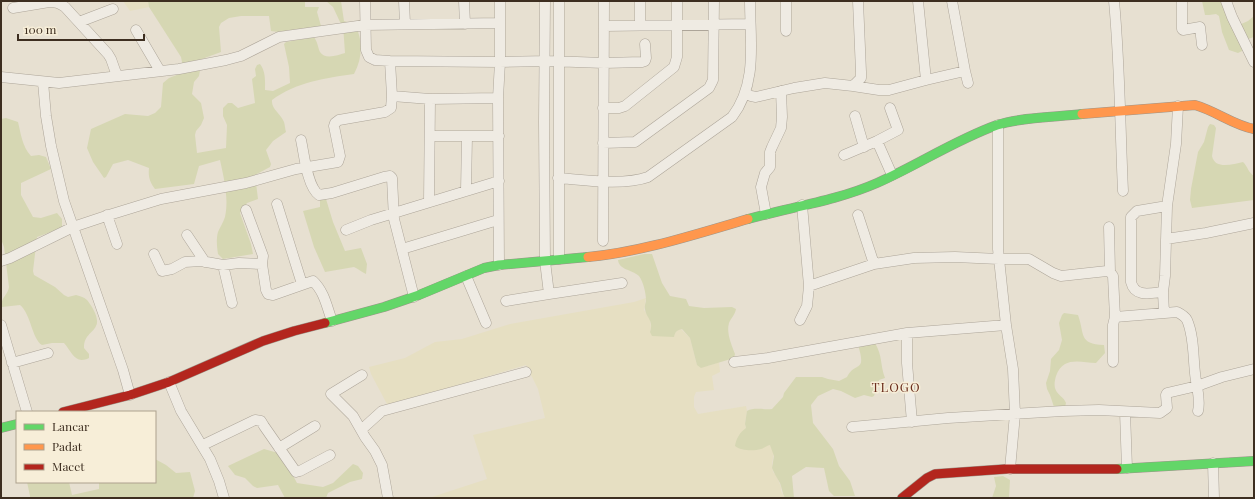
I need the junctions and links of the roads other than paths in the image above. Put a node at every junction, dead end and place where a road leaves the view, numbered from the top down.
1 (365, 1) edge
2 (404, 1) edge
3 (464, 1) edge
4 (500, 1) edge
5 (545, 1) edge
6 (559, 1) edge
7 (604, 1) edge
8 (640, 1) edge
9 (677, 1) edge
10 (714, 1) edge
11 (750, 1) edge
12 (786, 1) edge
13 (858, 1) edge
14 (918, 1) edge
15 (952, 1) edge
16 (1114, 1) edge
17 (1182, 1) edge
18 (1226, 1) edge
19 (59, 2) edge
20 (13, 8) dead end
21 (113, 9) dead end
22 (79, 22) junction
23 (500, 23) junction
24 (405, 24) junction
25 (465, 24) junction
26 (640, 24) junction
27 (750, 24) junction
28 (365, 25) junction
29 (677, 25) junction
30 (714, 25) junction
31 (604, 26) junction
32 (136, 30) dead end
33 (786, 31) dead end
34 (645, 44) dead end
35 (1202, 45) dead end
36 (390, 61) junction
37 (544, 61) junction
38 (558, 61) junction
39 (500, 62) junction
40 (1254, 62) edge
41 (604, 63) junction
42 (965, 71) junction
43 (160, 72) junction
44 (117, 76) junction
45 (1, 78) edge
46 (926, 80) junction
47 (43, 82) junction
48 (968, 83) dead end
49 (853, 86) junction
50 (781, 91) junction
51 (745, 93) junction
52 (392, 96) junction
53 (498, 98) junction
54 (430, 99) junction
55 (1178, 106) junction
56 (603, 108) junction
57 (890, 108) dead end
58 (1119, 110) junction
59 (854, 116) dead end
60 (998, 125) junction
61 (1254, 129) edge
62 (430, 136) junction
63 (467, 136) junction
64 (498, 136) junction
65 (301, 140) dead end
66 (877, 141) junction
67 (603, 143) junction
68 (864, 147) junction
69 (844, 155) dead end
70 (306, 168) junction
71 (892, 175) junction
72 (558, 178) junction
73 (499, 181) junction
74 (602, 181) junction
75 (466, 191) junction
76 (1123, 191) dead end
77 (429, 202) junction
78 (277, 204) dead end
79 (802, 205) junction
80 (1167, 206) junction
81 (246, 210) dead end
82 (394, 213) junction
83 (766, 214) junction
84 (858, 214) dead end
85 (107, 215) junction
86 (498, 220) junction
87 (1254, 223) edge
88 (72, 227) junction
89 (1109, 227) dead end
90 (346, 230) dead end
91 (187, 235) dead end
92 (1166, 239) junction
93 (602, 241) dead end
94 (117, 244) dead end
95 (402, 249) junction
96 (154, 254) dead end
97 (558, 259) junction
98 (999, 259) junction
99 (545, 261) junction
100 (1, 262) edge
101 (205, 262) junction
102 (262, 264) junction
103 (874, 264) junction
104 (222, 265) junction
105 (499, 265) junction
106 (1110, 272) junction
107 (466, 276) junction
108 (622, 283) dead end
109 (302, 284) junction
110 (809, 286) junction
111 (1163, 292) junction
112 (549, 294) junction
113 (414, 297) junction
114 (506, 301) dead end
115 (232, 303) dead end
116 (1164, 313) junction
117 (1115, 317) junction
118 (800, 320) dead end
119 (332, 321) junction
120 (486, 323) dead end
121 (1, 324) edge
122 (1006, 325) junction
123 (907, 333) junction
124 (48, 353) dead end
125 (734, 362) dead end
126 (1113, 362) dead end
127 (12, 363) junction
128 (1254, 370) edge
129 (526, 372) dead end
130 (362, 375) dead end
131 (169, 382) junction
132 (1197, 386) junction
133 (130, 395) junction
134 (27, 411) edge
135 (67, 411) edge
136 (1198, 411) dead end
137 (1125, 412) junction
138 (1015, 414) junction
139 (912, 422) junction
140 (16, 424) edge
141 (315, 426) dead end
142 (852, 427) dead end
143 (1, 428) edge
144 (361, 430) junction
145 (203, 445) junction
146 (279, 448) junction
147 (330, 455) dead end
148 (1254, 461) edge
149 (1213, 463) junction
150 (1127, 468) junction
151 (1010, 469) junction
152 (224, 498) edge
153 (388, 498) edge
154 (902, 498) edge
155 (1214, 498) edge

1 - 28 street
2 - 24 street
3 - 25 street
4 - 23 street
5 - 37 street
6 - 38 street
7 - 31 street
8 - 26 street
9 - 29 street
10 - 30 street
11 - 27 street
12 - 33 street
13 - 49 street
14 - 46 street
15 - 42 street
16 - 58 street
17 - 35 street
18 - 40 street
19 - 20 street
19 - 22 street
21 - 22 street
22 - 44 street
23 - 25 street
23 - 39 street
24 - 25 street
24 - 28 street
26 - 29 street
26 - 31 street
27 - 30 street
27 - 51 street
28 - 36 street
28 - 43 street
29 - 30 street
29 - 56 street
30 - 67 street
31 - 41 street
32 - 43 street
34 - 41 street
36 - 39 street
36 - 52 street
37 - 38 street
37 - 39 street
37 - 99 street
38 - 41 street
38 - 72 street
39 - 53 street
41 - 56 street
42 - 46 street
42 - 48 street
43 - 44 street
44 - 47 street
45 - 47 street
46 - 49 street
47 - 88 street
49 - 50 street
50 - 51 street
50 - 83 street
51 - 74 street
52 - 54 street
52 - 70 street
53 - 54 street
53 - 64 street
54 - 62 street
55 - 58 street
55 - 61 street
55 - 80 street
56 - 67 street
57 - 66 street
58 - 60 street
58 - 76 street
59 - 68 street
60 - 71 street
60 - 98 street
62 - 63 street
62 - 77 street
63 - 64 street
63 - 75 street
64 - 73 street
65 - 70 street
66 - 68 street
66 - 71 street
67 - 74 street
68 - 69 street
70 - 82 street
70 - 85 street
71 - 79 street
72 - 74 street
72 - 97 street
73 - 75 street
73 - 86 street
74 - 93 street
75 - 77 street
77 - 82 street
78 - 109 street
79 - 83 street
79 - 110 street
80 - 92 street
80 - 111 street
81 - 102 street
82 - 90 street
82 - 95 street
83 - 97 street
84 - 103 street
85 - 88 street
85 - 94 street
86 - 95 street
86 - 105 street
87 - 92 street
88 - 100 street
88 - 133 street
89 - 106 street
91 - 101 street
92 - 111 street
95 - 113 street
96 - 101 street
97 - 99 street
98 - 103 street
98 - 106 street
98 - 122 street
99 - 105 street
99 - 112 street
101 - 104 street
102 - 104 street
102 - 109 street
103 - 110 street
104 - 115 street
105 - 107 street
106 - 117 street
107 - 113 street
107 - 120 street
108 - 112 street
109 - 119 street
110 - 118 street
111 - 116 street
112 - 114 street
113 - 119 street
116 - 117 street
116 - 132 street
117 - 126 street
119 - 131 street
121 - 127 street
122 - 123 street
122 - 138 street
123 - 125 street
123 - 139 street
124 - 127 street
127 - 134 street
128 - 132 street
129 - 144 street
130 - 144 street
131 - 133 street
131 - 145 street
132 - 136 street
132 - 137 street
133 - 135 street
137 - 138 street
137 - 150 street
138 - 139 street
138 - 151 street
139 - 142 street
140 - 143 street
141 - 146 street
144 - 153 street
145 - 146 street
145 - 152 street
146 - 147 street
148 - 149 street
149 - 150 street
149 - 155 street
150 - 151 street
151 - 154 street

